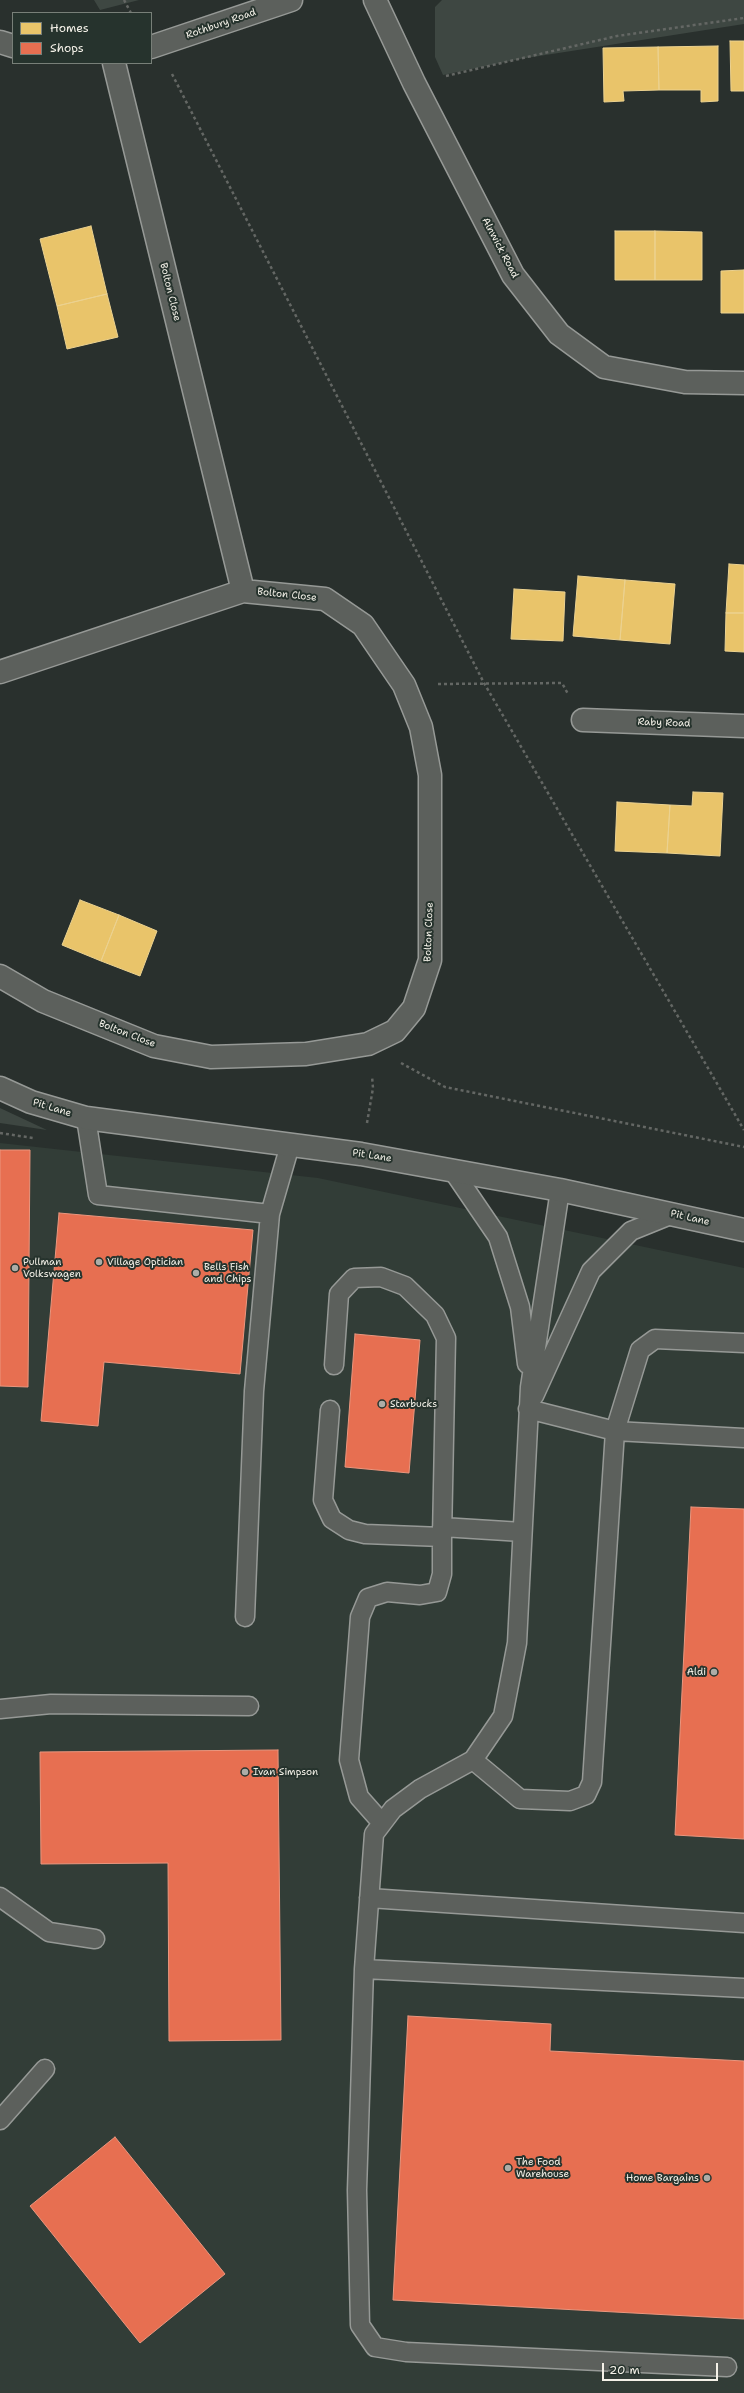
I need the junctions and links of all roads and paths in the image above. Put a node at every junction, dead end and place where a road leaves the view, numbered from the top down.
1 (124, 0) edge
2 (292, 0) edge
3 (375, 0) edge
4 (130, 12) edge
5 (744, 18) edge
6 (0, 42) edge
7 (12, 46) edge
8 (154, 46) edge
9 (114, 64) edge
10 (414, 83) junction
11 (744, 383) edge
12 (243, 591) junction
13 (0, 672) edge
14 (484, 683) junction
15 (404, 685) junction
16 (583, 720) joint
17 (744, 726) edge
18 (0, 976) edge
19 (368, 1044) junction
20 (0, 1088) edge
21 (86, 1118) junction
22 (744, 1130) edge
23 (290, 1145) junction
24 (744, 1147) edge
25 (361, 1154) junction
26 (453, 1171) junction
27 (560, 1190) junction
28 (270, 1214) junction
29 (673, 1214) junction
30 (744, 1230) edge
31 (744, 1343) edge
32 (334, 1365) dead end
33 (529, 1399) junction
34 (330, 1410) dead end
35 (615, 1431) junction
36 (744, 1438) edge
37 (442, 1532) junction
38 (522, 1532) junction
39 (245, 1617) dead end
40 (249, 1706) dead end
41 (0, 1709) edge
42 (473, 1760) junction
43 (382, 1823) junction
44 (0, 1897) edge
45 (369, 1898) junction
46 (744, 1923) edge
47 (95, 1939) dead end
48 (364, 1969) junction
49 (744, 1988) edge
50 (45, 2069) dead end
51 (0, 2120) edge
52 (727, 2367) dead end

1 - 4 path
2 - 8 street, Rothbury Road
3 - 10 street, Alnwick Road
5 - 10 path
6 - 7 street
8 - 14 path
9 - 12 street, Bolton Close
10 - 11 street, Alnwick Road
12 - 13 street, Bolton Close
12 - 15 street, Bolton Close
14 - 15 path
14 - 16 path
14 - 22 path
15 - 19 street, Bolton Close
16 - 17 street, Raby Road
18 - 19 street, Bolton Close
19 - 24 path
19 - 25 path
20 - 21 street, Pit Lane
21 - 23 street, Pit Lane
21 - 28 lane
23 - 25 street, Pit Lane
23 - 28 lane
25 - 26 street, Pit Lane
26 - 27 street, Pit Lane
26 - 33 lane
27 - 29 street, Pit Lane
27 - 33 lane
28 - 39 lane
29 - 30 street, Pit Lane
29 - 33 lane
31 - 35 lane
32 - 37 lane
33 - 35 lane
33 - 38 lane
34 - 37 lane
35 - 36 lane
35 - 42 lane
37 - 38 lane
37 - 43 lane
38 - 42 lane
40 - 41 lane
42 - 43 lane
43 - 45 lane
44 - 47 lane
45 - 46 lane
45 - 48 lane
48 - 49 lane
48 - 52 lane
50 - 51 lane

